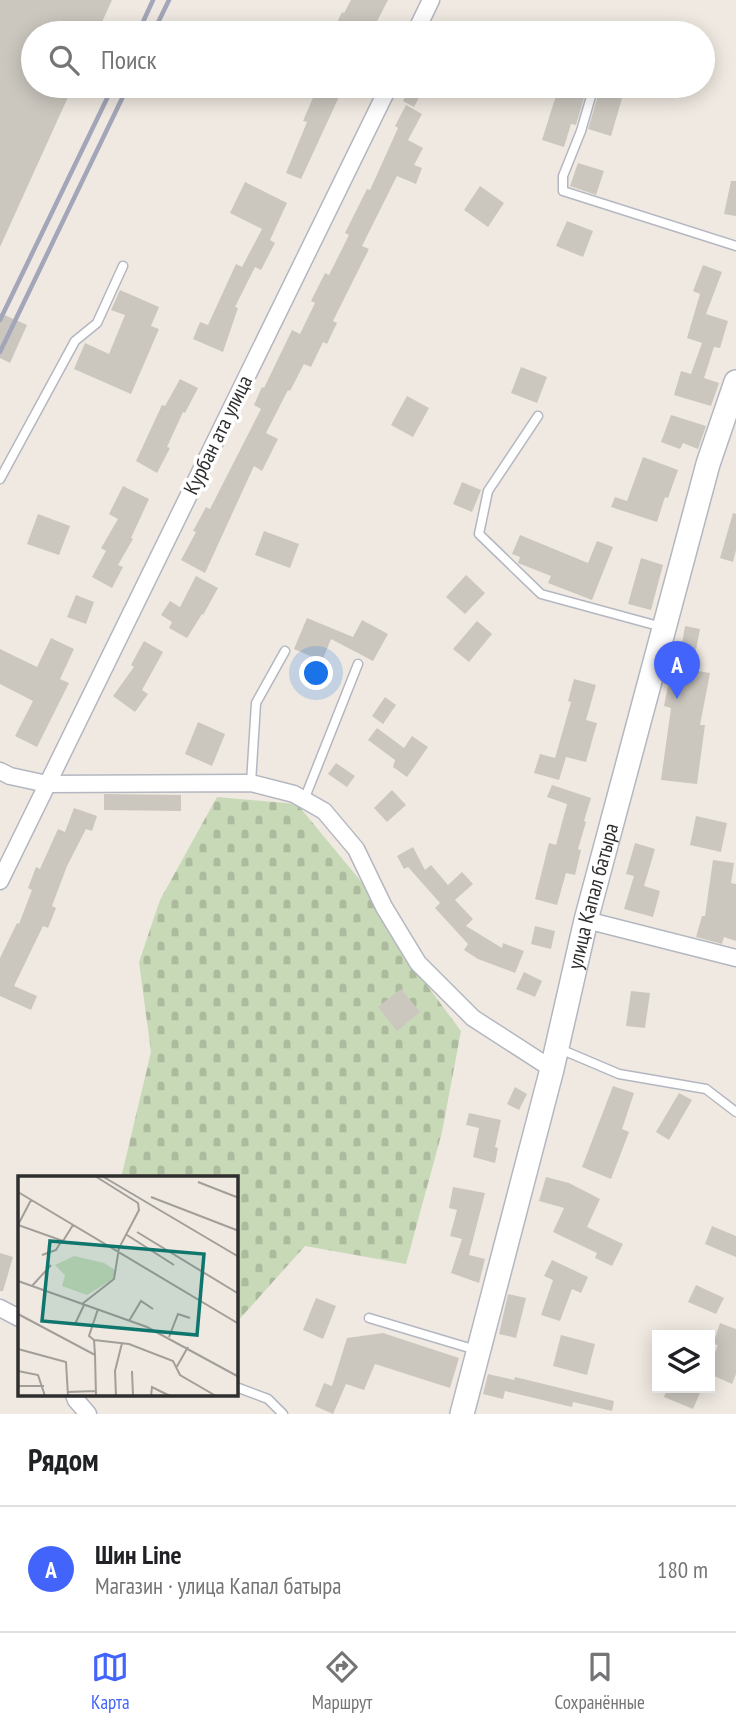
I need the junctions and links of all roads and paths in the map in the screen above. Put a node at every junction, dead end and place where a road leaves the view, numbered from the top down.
1 (431, 0) edge
2 (421, 21) edge
3 (383, 98) edge
4 (591, 98) edge
5 (736, 246) edge
6 (123, 266) dead end
7 (736, 382) edge
8 (538, 415) dead end
9 (0, 479) edge
10 (664, 627) junction
11 (285, 651) dead end
12 (358, 664) dead end
13 (0, 771) edge
14 (251, 783) junction
15 (47, 784) junction
16 (304, 800) junction
17 (0, 881) edge
18 (586, 920) junction
19 (736, 958) edge
20 (555, 1058) junction
21 (736, 1112) edge
22 (0, 1308) edge
23 (18, 1317) edge
24 (369, 1318) dead end
25 (479, 1351) junction
26 (238, 1388) edge
27 (74, 1396) edge
28 (88, 1414) edge
29 (283, 1414) edge
30 (462, 1414) edge

1 - 2 street
3 - 15 street, Курбан ата улица
4 - 5 lane
6 - 9 lane
7 - 10 main road, улица Капал батыра
8 - 10 lane
10 - 18 main road, улица Капал батыра
11 - 14 lane
12 - 16 lane
13 - 15 street
14 - 15 street
14 - 16 street
15 - 17 street, Курбан ата улица
16 - 20 street
18 - 19 street
18 - 20 main road, улица Капал батыра
20 - 21 lane
20 - 25 main road, улица Капал батыра
22 - 23 street
24 - 25 lane
25 - 30 main road, улица Капал батыра
26 - 29 lane
27 - 28 street

